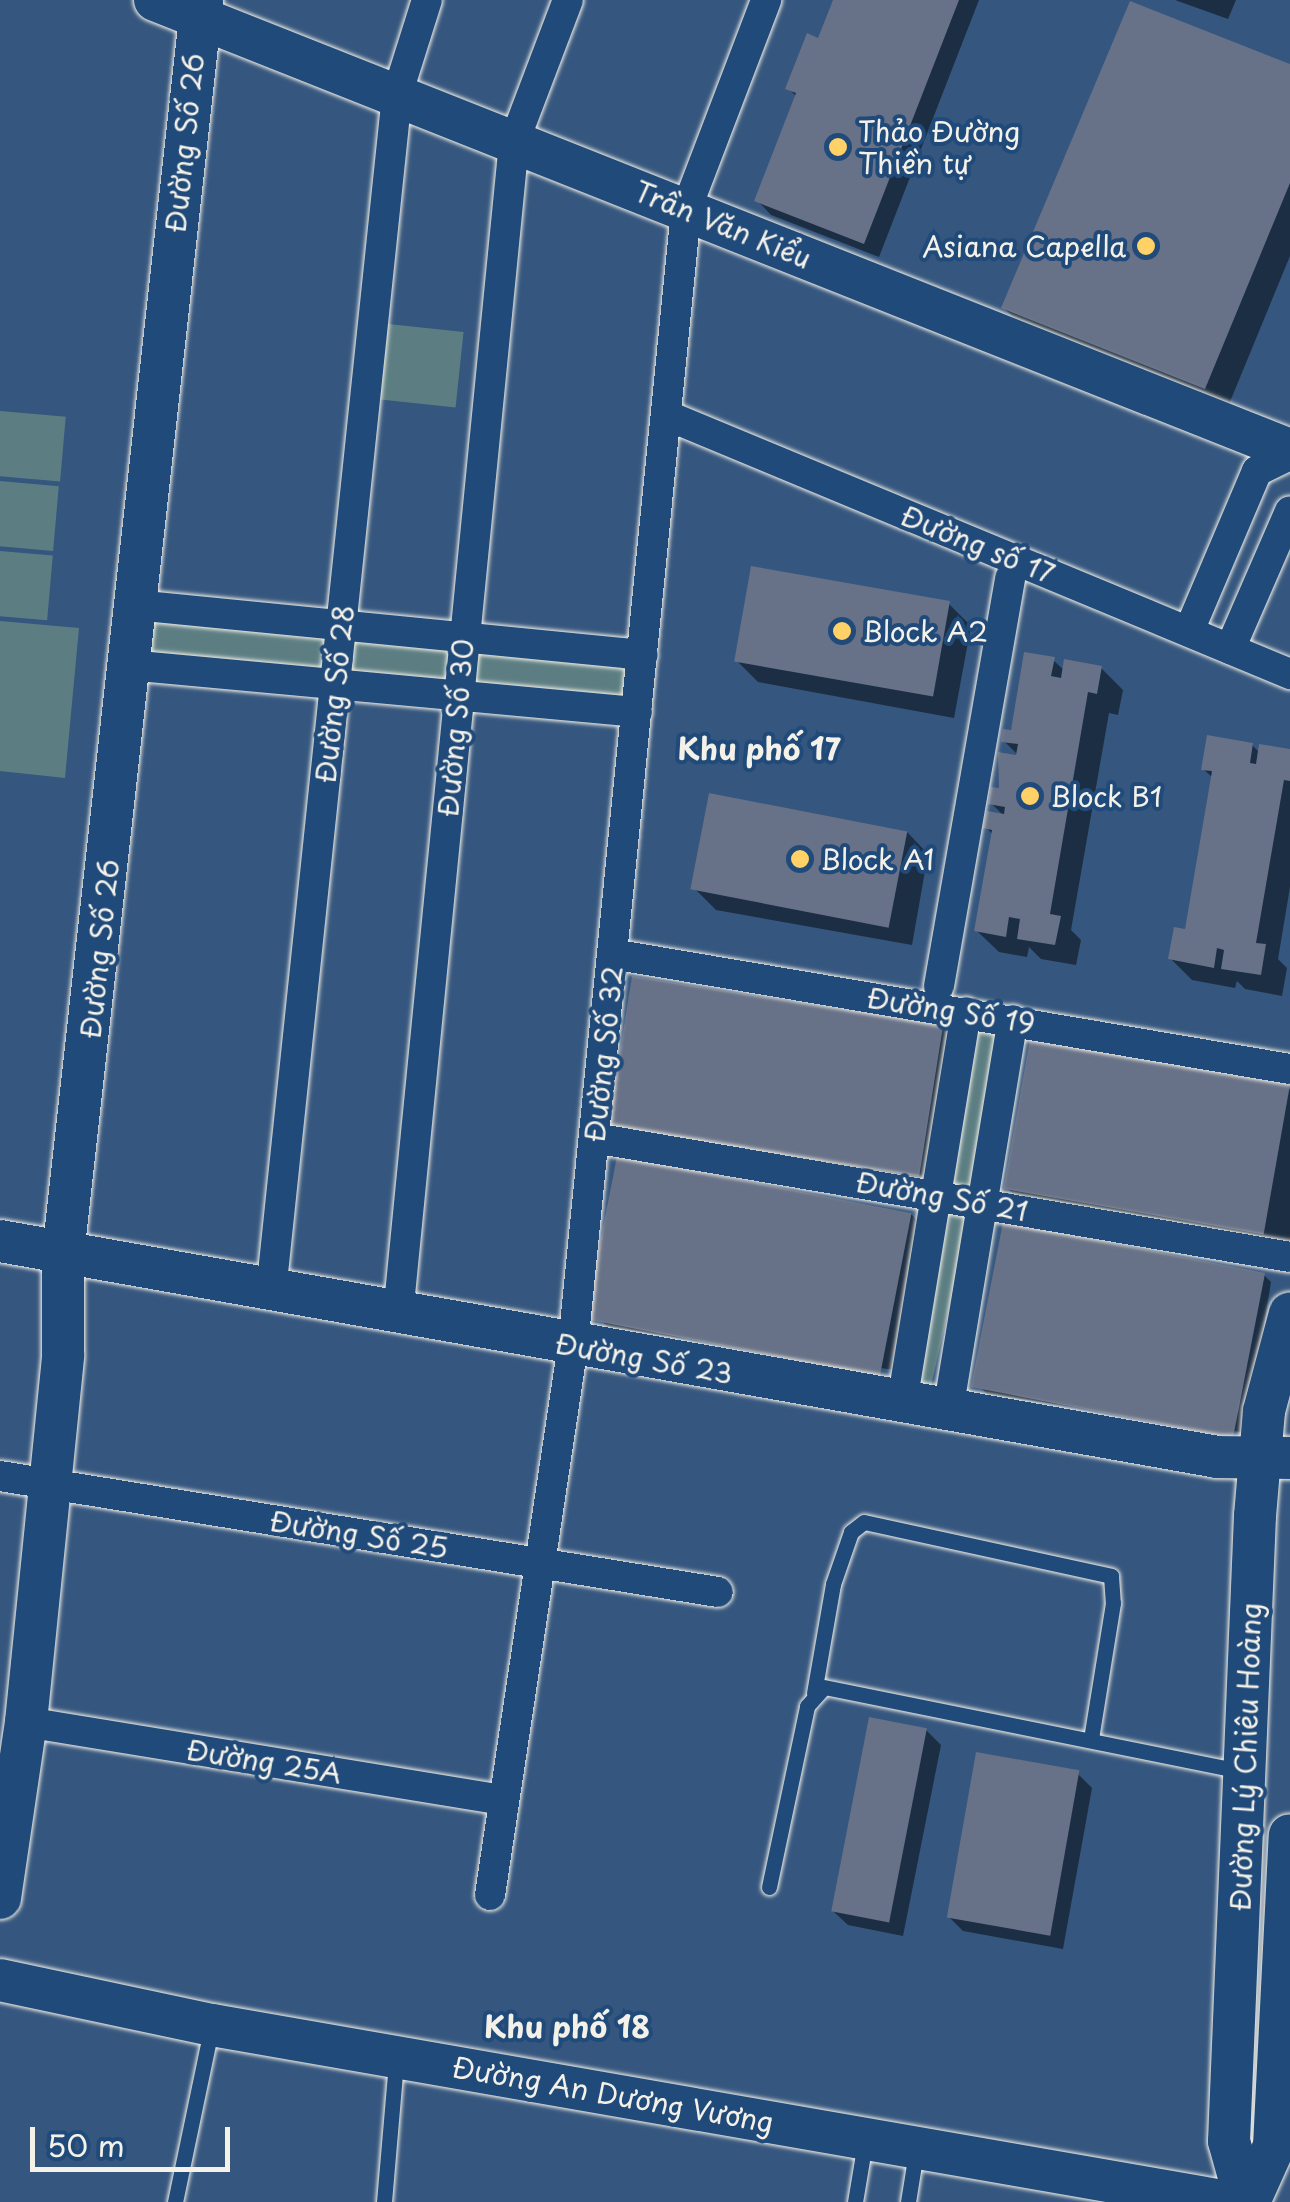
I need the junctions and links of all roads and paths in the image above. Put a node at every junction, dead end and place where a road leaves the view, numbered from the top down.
1 (156, 0) edge
2 (427, 0) edge
3 (568, 0) edge
4 (766, 0) edge
5 (200, 8) edge
6 (397, 95) junction
7 (514, 142) junction
8 (686, 210) junction
9 (666, 415) junction
10 (1290, 453) edge
11 (1290, 511) edge
12 (1010, 578) dead end
13 (135, 605) junction
14 (341, 625) junction
15 (1189, 631) junction
16 (464, 637) junction
17 (1230, 649) junction
18 (642, 655) junction
19 (128, 665) junction
20 (1290, 674) edge
21 (335, 684) junction
22 (459, 696) junction
23 (636, 712) junction
24 (612, 954) junction
25 (939, 986) dead end
26 (966, 1012) junction
27 (1012, 1020) junction
28 (1290, 1069) edge
29 (594, 1138) junction
30 (936, 1195) junction
31 (982, 1202) junction
32 (0, 1241) edge
33 (63, 1255) junction
34 (1290, 1257) edge
35 (270, 1292) junction
36 (1290, 1314) edge
37 (398, 1315) junction
38 (573, 1345) junction
39 (902, 1403) junction
40 (948, 1411) junction
41 (1275, 1458) edge
42 (0, 1476) edge
43 (48, 1487) junction
44 (538, 1562) junction
45 (718, 1592) dead end
46 (814, 1693) junction
47 (26, 1722) junction
48 (1091, 1740) junction
49 (1244, 1772) junction
50 (502, 1800) junction
51 (1290, 1835) edge
52 (1290, 1852) edge
53 (769, 1888) dead end
54 (490, 1895) dead end
55 (0, 1898) edge
56 (0, 1980) edge
57 (212, 2025) junction
58 (397, 2057) junction
59 (865, 2141) junction
60 (917, 2148) junction
61 (175, 2202) edge
62 (384, 2202) edge
63 (855, 2202) edge
64 (908, 2202) edge
65 (1228, 2202) edge
66 (1248, 2202) edge

1 - 5 street, Trần Văn Kiểu
2 - 6 street
3 - 7 street
4 - 8 street
5 - 6 street, Trần Văn Kiểu
5 - 13 street, Đường Số 26
6 - 7 street, Trần Văn Kiểu
6 - 14 street, Đường Số 28
7 - 8 street, Trần Văn Kiểu
7 - 16 street, Đường Số 30
8 - 9 street, Đường Số 32
8 - 10 street, Trần Văn Kiểu
9 - 15 street, Đường số 17
9 - 18 street, Đường Số 32
10 - 15 street
11 - 17 street
12 - 25 street
13 - 14 street
13 - 19 street, Đường Số 26
14 - 16 street
14 - 21 street, Đường Số 28
15 - 17 street, Đường số 17
16 - 18 street
16 - 22 street, Đường Số 30
17 - 20 street, Đường số 17
18 - 23 street, Đường Số 32
19 - 21 street
19 - 33 street, Đường Số 26
21 - 22 street
21 - 35 street, Đường Số 28
22 - 23 street
22 - 37 street, Đường Số 30
23 - 24 street, Đường Số 32
24 - 26 street, Đường Số 19
24 - 29 street, Đường Số 32
26 - 27 street, Đường Số 19
26 - 30 street
27 - 28 street, Đường Số 19
27 - 31 street
29 - 30 street, Đường Số 21
29 - 38 street, Đường Số 32
30 - 31 street, Đường Số 21
30 - 39 street
31 - 34 street, Đường Số 21
31 - 40 street
32 - 33 street, Đường Số 23
33 - 35 street, Đường Số 23
33 - 43 street, Đường Số 26
35 - 37 street, Đường Số 23
36 - 41 street, Đường Lý Chiêu Hoàng
37 - 38 street, Đường Số 23
38 - 39 street, Đường Số 23
38 - 44 street, Đường Số 32
39 - 40 street, Đường Số 23
40 - 41 street, Đường Số 23
41 - 49 street, Đường Lý Chiêu Hoàng
42 - 43 street, Đường Số 25
43 - 44 street, Đường Số 25
43 - 47 street, Đường Số 26
44 - 45 street, Đường Số 25
44 - 50 street, Đường Số 32
46 - 48 lane
46 - 48 lane
46 - 53 lane
47 - 50 street, Đường 25A
47 - 55 street, Đường Số 26
48 - 49 lane
49 - 66 street, Đường Lý Chiêu Hoàng
50 - 54 street, Đường Số 32
51 - 52 street, Đường Lý Chiêu Hoàng
52 - 66 street, Đường Lý Chiêu Hoàng
56 - 57 street, Đường An Dương Vương
57 - 58 street, Đường An Dương Vương
57 - 61 lane
58 - 59 street, Đường An Dương Vương
58 - 62 lane
59 - 60 street, Đường An Dương Vương
59 - 63 lane
60 - 64 lane
60 - 65 street, Đường An Dương Vương

